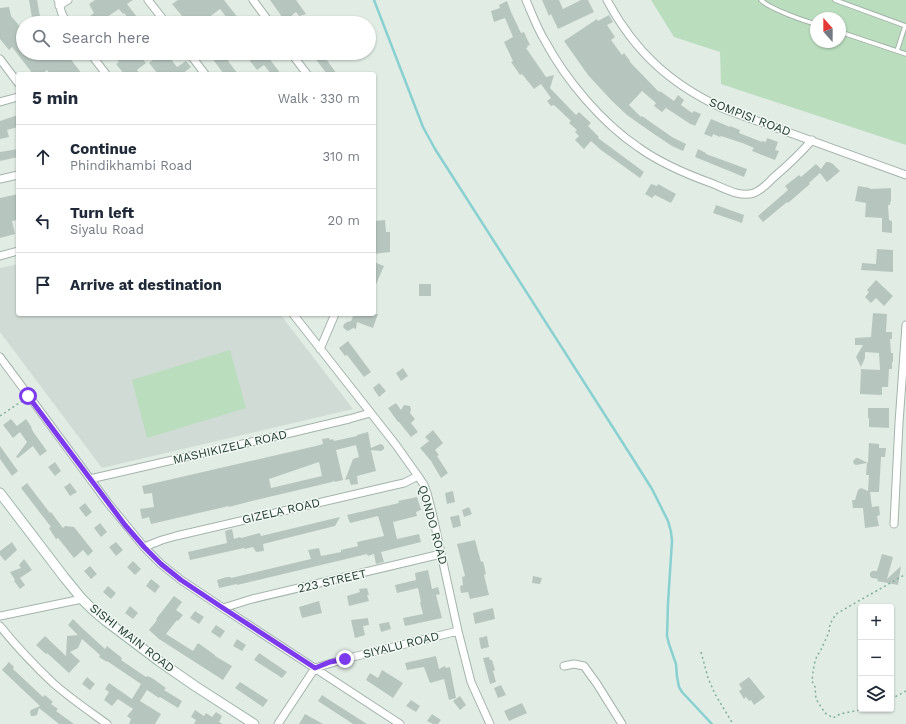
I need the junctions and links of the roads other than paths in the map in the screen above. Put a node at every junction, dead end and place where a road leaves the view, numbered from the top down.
1 (68, 0) edge
2 (148, 0) edge
3 (253, 0) edge
4 (526, 0) edge
5 (607, 0) edge
6 (761, 0) edge
7 (835, 0) edge
8 (59, 3) edge
9 (64, 16) edge
10 (161, 16) edge
11 (265, 16) edge
12 (810, 22) edge
13 (905, 26) edge
14 (846, 34) edge
15 (897, 51) junction
16 (906, 54) edge
17 (0, 59) edge
18 (95, 60) edge
19 (194, 60) edge
20 (296, 60) edge
21 (104, 72) edge
22 (203, 72) edge
23 (305, 72) edge
24 (16, 80) edge
25 (16, 98) edge
26 (0, 102) edge
27 (812, 140) junction
28 (16, 175) edge
29 (906, 175) edge
30 (0, 179) edge
31 (16, 252) edge
32 (0, 256) edge
33 (295, 316) edge
34 (334, 316) edge
35 (906, 325) edge
36 (320, 349) junction
37 (0, 357) edge
38 (370, 413) junction
39 (903, 423) edge
40 (418, 476) junction
41 (90, 479) junction
42 (0, 493) edge
43 (894, 524) dead end
44 (144, 547) junction
45 (442, 554) junction
46 (82, 599) junction
47 (223, 608) junction
48 (0, 616) edge
49 (0, 626) edge
50 (458, 631) junction
51 (564, 666) dead end
52 (315, 668) junction
53 (107, 724) edge
54 (254, 724) edge
55 (278, 724) edge
56 (400, 724) edge
57 (490, 724) edge
58 (622, 724) edge

1 - 8 street
2 - 10 street
3 - 11 street
4 - 27 street
5 - 27 street, SOMPISI ROAD
6 - 12 lane
7 - 13 lane
8 - 9 street
13 - 15 lane
14 - 15 lane
15 - 16 lane
17 - 24 street
18 - 21 street
19 - 22 street
20 - 23 street
25 - 26 street
27 - 29 street, SOMPISI ROAD
28 - 30 street
31 - 32 street
33 - 36 street, QONDO ROAD
34 - 36 street
35 - 39 street
36 - 38 street, QONDO ROAD
37 - 41 street
38 - 40 street, QONDO ROAD
38 - 41 street, MASHIKIZELA ROAD
39 - 43 street
40 - 44 street, GIZELA ROAD
40 - 45 street, QONDO ROAD
41 - 44 street
42 - 46 street, SISHI MAIN ROAD
44 - 47 street
45 - 47 street, 223 STREET
45 - 50 street, QONDO ROAD
46 - 48 street
46 - 54 street, SISHI MAIN ROAD
47 - 52 street
49 - 53 street
50 - 52 street, SIYALU ROAD
50 - 57 street, QONDO ROAD
51 - 58 street
52 - 55 street
52 - 56 street

